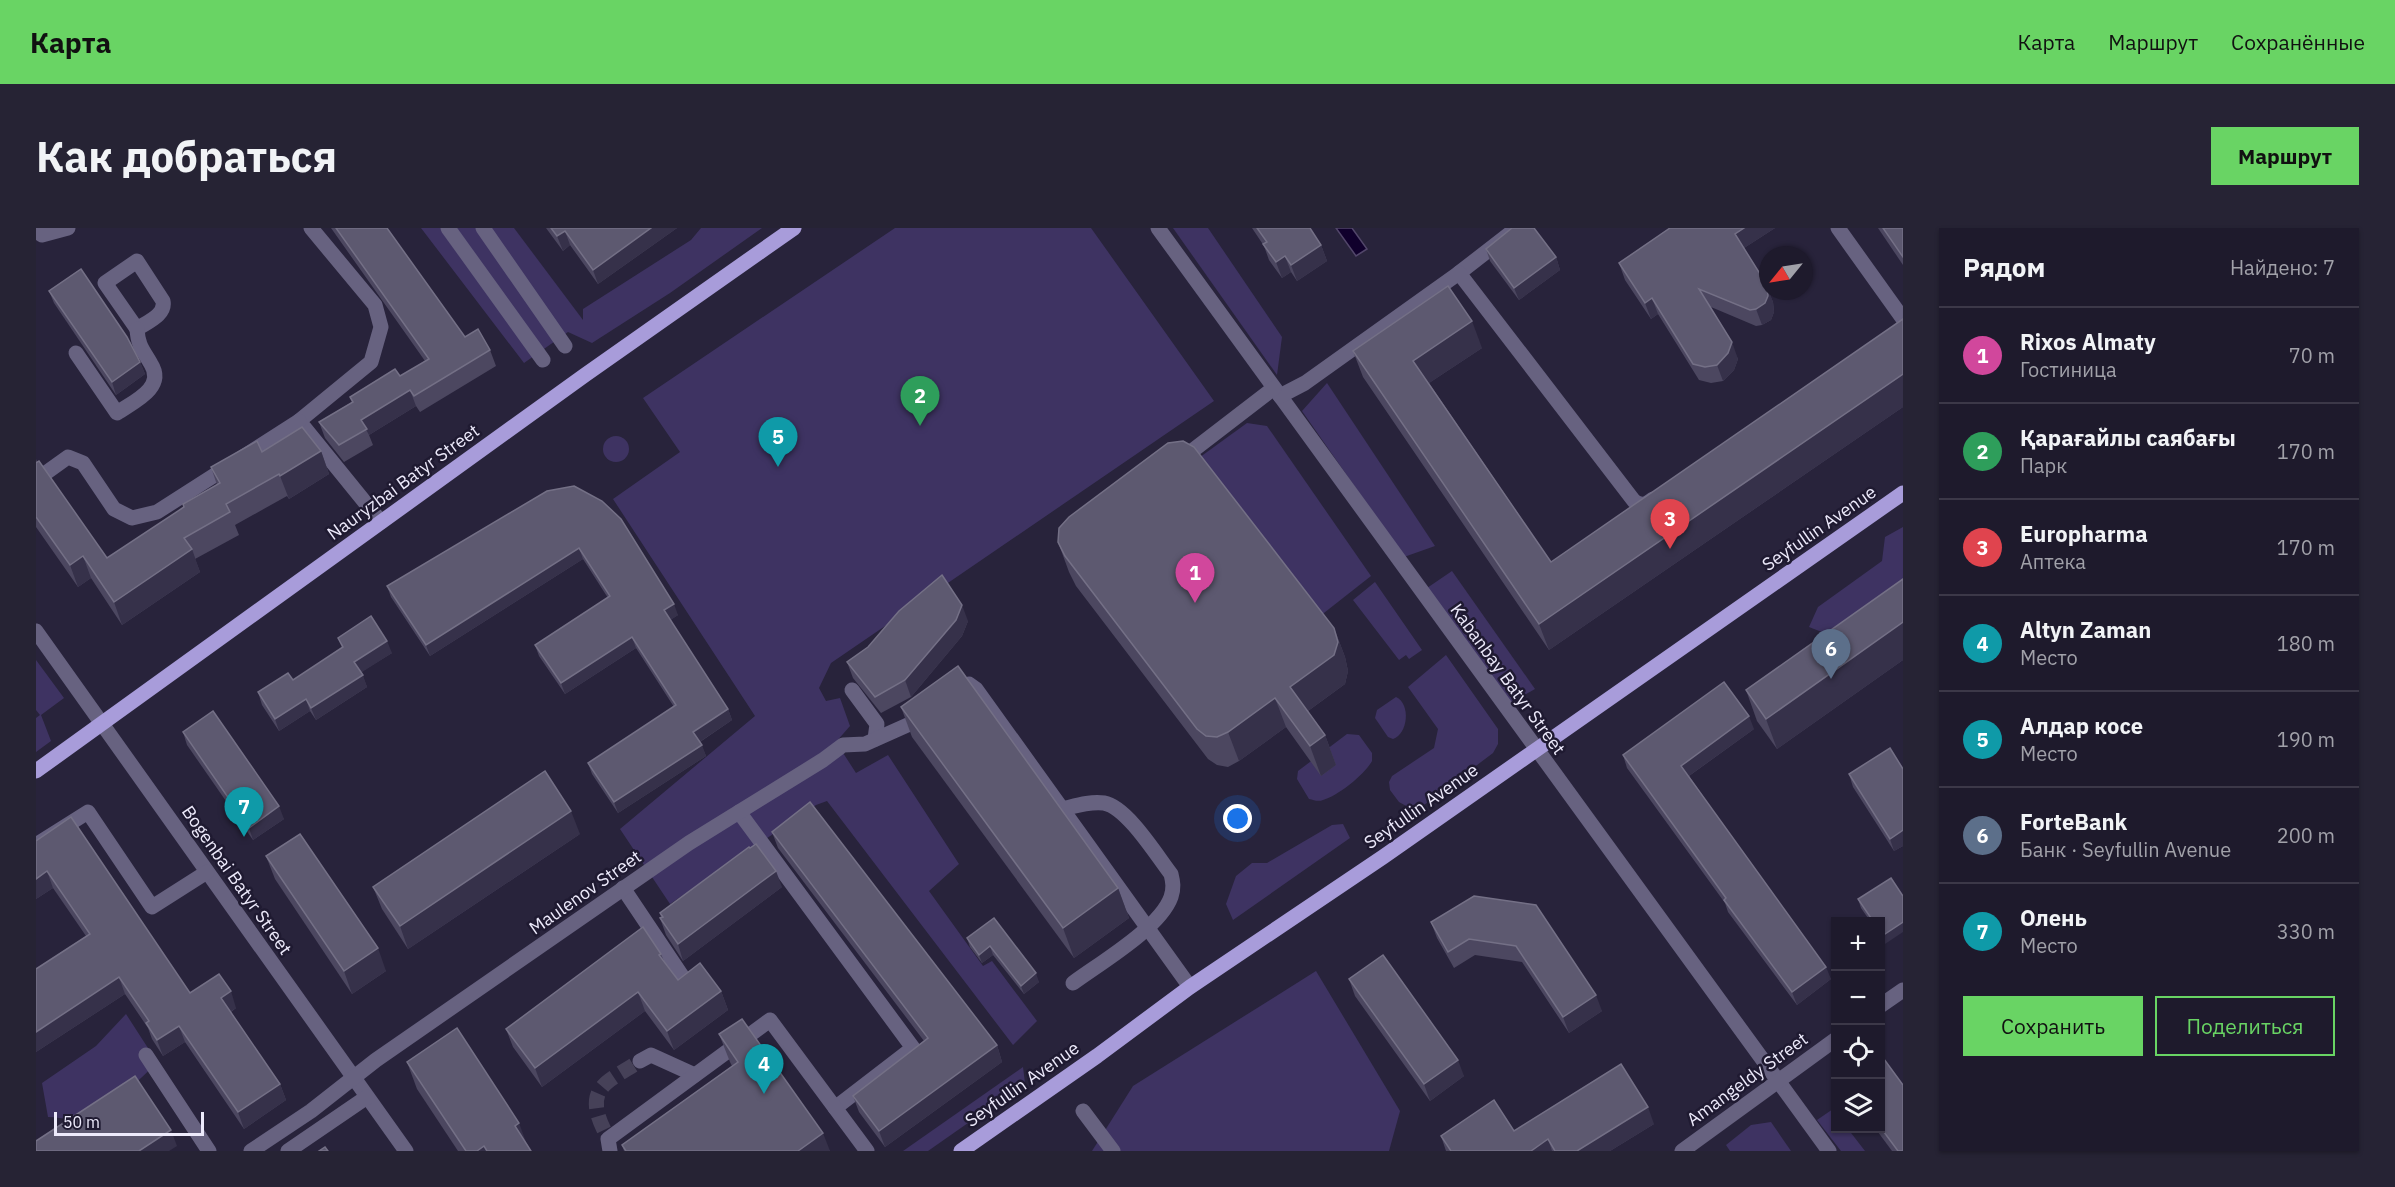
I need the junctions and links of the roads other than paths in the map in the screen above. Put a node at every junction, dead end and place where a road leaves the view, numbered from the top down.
1 (68, 228) edge
2 (311, 228) edge
3 (448, 228) edge
4 (483, 228) edge
5 (794, 228) edge
6 (1158, 228) edge
7 (1517, 228) edge
8 (1838, 228) edge
9 (36, 231) edge
10 (1459, 273) junction
11 (1903, 319) edge
12 (136, 329) dead end
13 (565, 346) dead end
14 (76, 353) dead end
15 (543, 360) dead end
16 (1277, 392) junction
17 (299, 421) junction
18 (1164, 472) edge
19 (36, 480) edge
20 (1666, 491) edge
21 (1903, 493) edge
22 (381, 522) junction
23 (36, 631) edge
24 (852, 690) edge
25 (102, 723) junction
26 (875, 739) junction
27 (1536, 750) junction
28 (36, 771) edge
29 (1062, 809) junction
30 (739, 812) junction
31 (36, 845) edge
32 (207, 872) junction
33 (624, 888) junction
34 (1148, 929) junction
35 (684, 979) edge
36 (1073, 983) dead end
37 (1190, 987) junction
38 (1903, 990) edge
39 (1885, 1003) edge
40 (1831, 1043) edge
41 (146, 1055) dead end
42 (640, 1061) tunnel mouth
43 (695, 1075) junction
44 (353, 1078) junction
45 (1778, 1081) junction
46 (367, 1097) junction
47 (836, 1108) junction
48 (1083, 1111) dead end
49 (208, 1151) edge
50 (251, 1151) edge
51 (288, 1151) edge
52 (406, 1151) edge
53 (610, 1151) edge
54 (867, 1151) edge
55 (961, 1151) edge
56 (1113, 1151) edge
57 (1682, 1151) edge
58 (1828, 1151) edge

1 - 9 street
2 - 17 street
3 - 15 street
4 - 13 street
5 - 22 main road, Nauryzbai Batyr Street
6 - 16 street, Kabanbay Batyr Street
7 - 10 street
8 - 11 street
10 - 16 street
10 - 20 street
12 - 14 street
16 - 18 street
16 - 27 street, Kabanbay Batyr Street
17 - 19 street
17 - 22 street
21 - 27 main road, Seyfullin Avenue
22 - 25 main road, Nauryzbai Batyr Street
23 - 25 street, Bogenbai Batyr Street
24 - 26 street
25 - 28 main road, Nauryzbai Batyr Street
25 - 32 street, Bogenbai Batyr Street
26 - 29 street
26 - 30 street, Maulenov Street
27 - 37 main road, Seyfullin Avenue
27 - 45 street, Kabanbay Batyr Street
29 - 34 street
29 - 34 street
30 - 33 street, Maulenov Street
30 - 47 street
31 - 32 street
32 - 44 street, Bogenbai Batyr Street
33 - 35 street
33 - 44 street, Maulenov Street
34 - 36 street
34 - 37 street
37 - 55 main road, Seyfullin Avenue
38 - 39 street
40 - 45 street, Amangeldy Street
41 - 49 street
42 - 43 street
43 - 47 street
43 - 53 street
44 - 46 street, Bogenbai Batyr Street
44 - 50 street, Maulenov Street
45 - 57 street, Amangeldy Street
45 - 58 street, Kabanbay Batyr Street
46 - 51 street
46 - 52 street, Bogenbai Batyr Street
47 - 54 street
48 - 56 street

